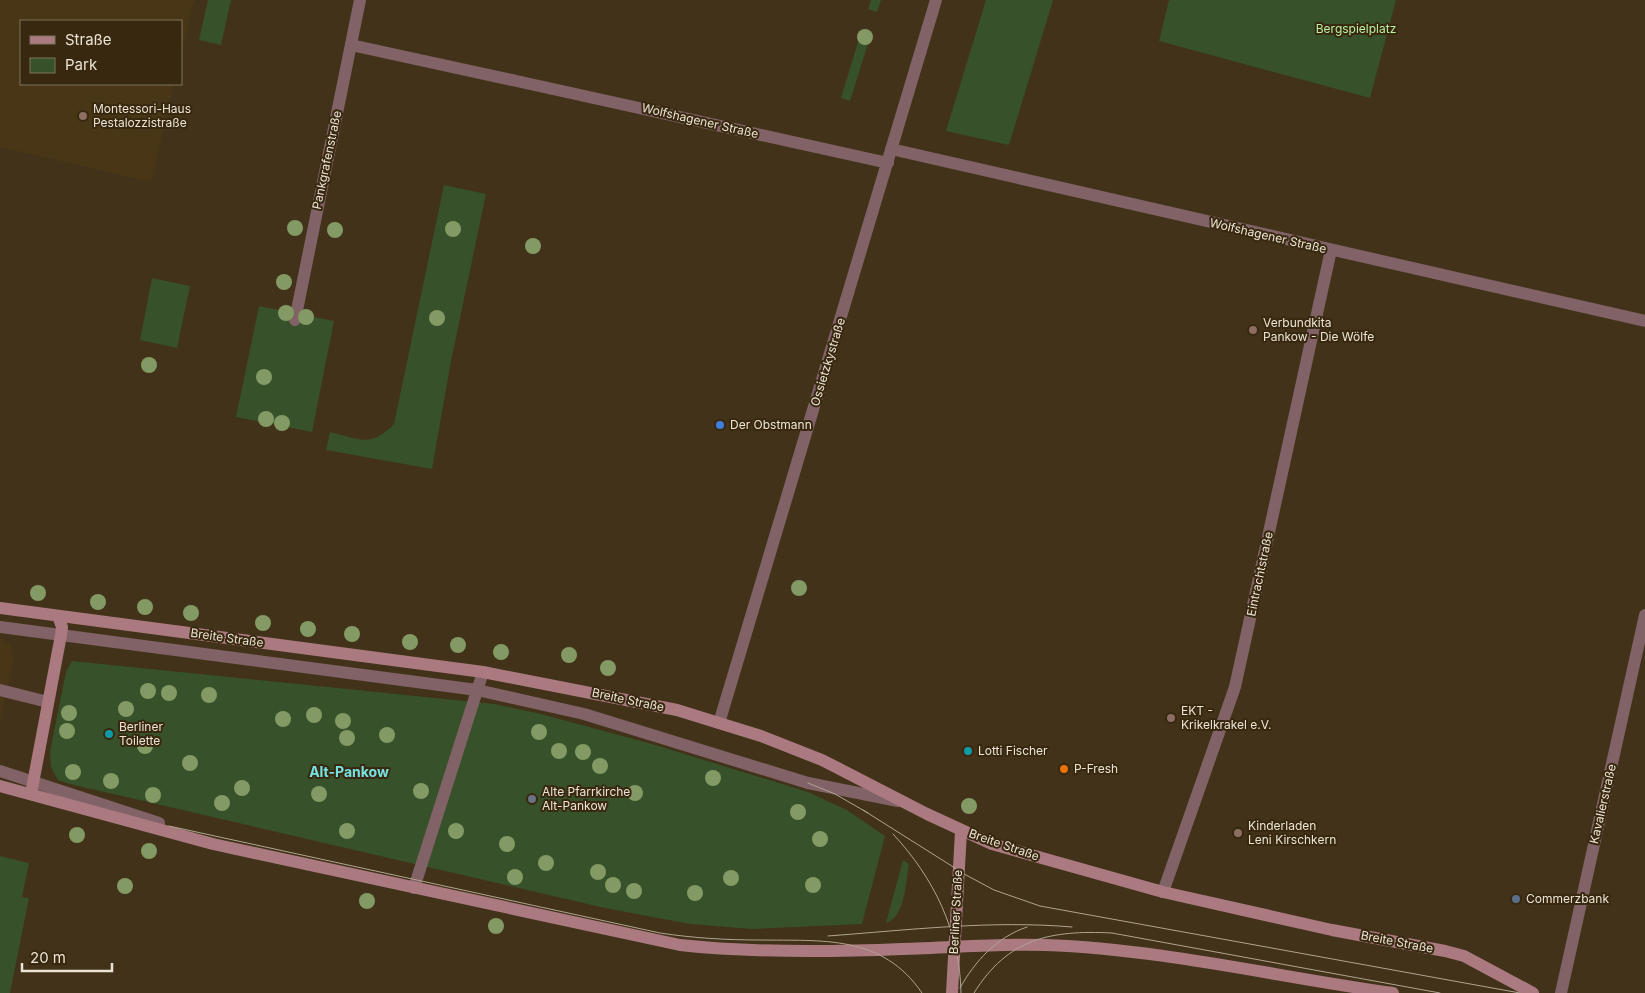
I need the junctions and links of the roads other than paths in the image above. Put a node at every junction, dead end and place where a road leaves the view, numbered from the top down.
1 (360, 0) edge
2 (936, 0) edge
3 (351, 45) junction
4 (891, 149) junction
5 (888, 163) junction
6 (1331, 250) junction
7 (295, 320) dead end
8 (1645, 321) edge
9 (0, 608) edge
10 (1645, 615) edge
11 (58, 616) junction
12 (0, 627) edge
13 (61, 635) junction
14 (483, 672) junction
15 (0, 690) edge
16 (477, 690) junction
17 (48, 702) junction
18 (719, 723) junction
19 (0, 770) edge
20 (0, 786) edge
21 (32, 788) junction
22 (907, 803) junction
23 (169, 826) dead end
24 (961, 830) junction
25 (414, 888) junction
26 (1163, 892) junction
27 (953, 947) junction
28 (952, 993) edge
29 (1393, 993) edge
30 (1533, 993) edge
31 (1561, 993) edge

1 - 3 street, Pankgrafenstraße
2 - 4 street, Ossietzkystraße
3 - 5 street, Wolfshagener Straße
3 - 7 street, Pankgrafenstraße
4 - 5 street, Ossietzkystraße
4 - 6 street, Wolfshagener Straße
5 - 18 street, Ossietzkystraße
6 - 8 street, Wolfshagener Straße
6 - 26 street, Eintrachtstraße
9 - 11 main road, Breite Straße
10 - 31 street, Kavalierstraße
11 - 13 main road
11 - 14 main road, Breite Straße
12 - 13 street
13 - 16 street
13 - 17 main road
14 - 16 street
14 - 18 main road, Breite Straße
15 - 17 street
16 - 22 street
16 - 25 street
17 - 21 main road
18 - 22 main road, Breite Straße
19 - 21 street
20 - 21 main road
21 - 23 street
21 - 25 main road
22 - 24 main road, Breite Straße
24 - 26 main road, Breite Straße
24 - 27 main road, Berliner Straße
25 - 27 main road
26 - 30 main road, Breite Straße
27 - 28 main road, Berliner Straße
27 - 29 main road

